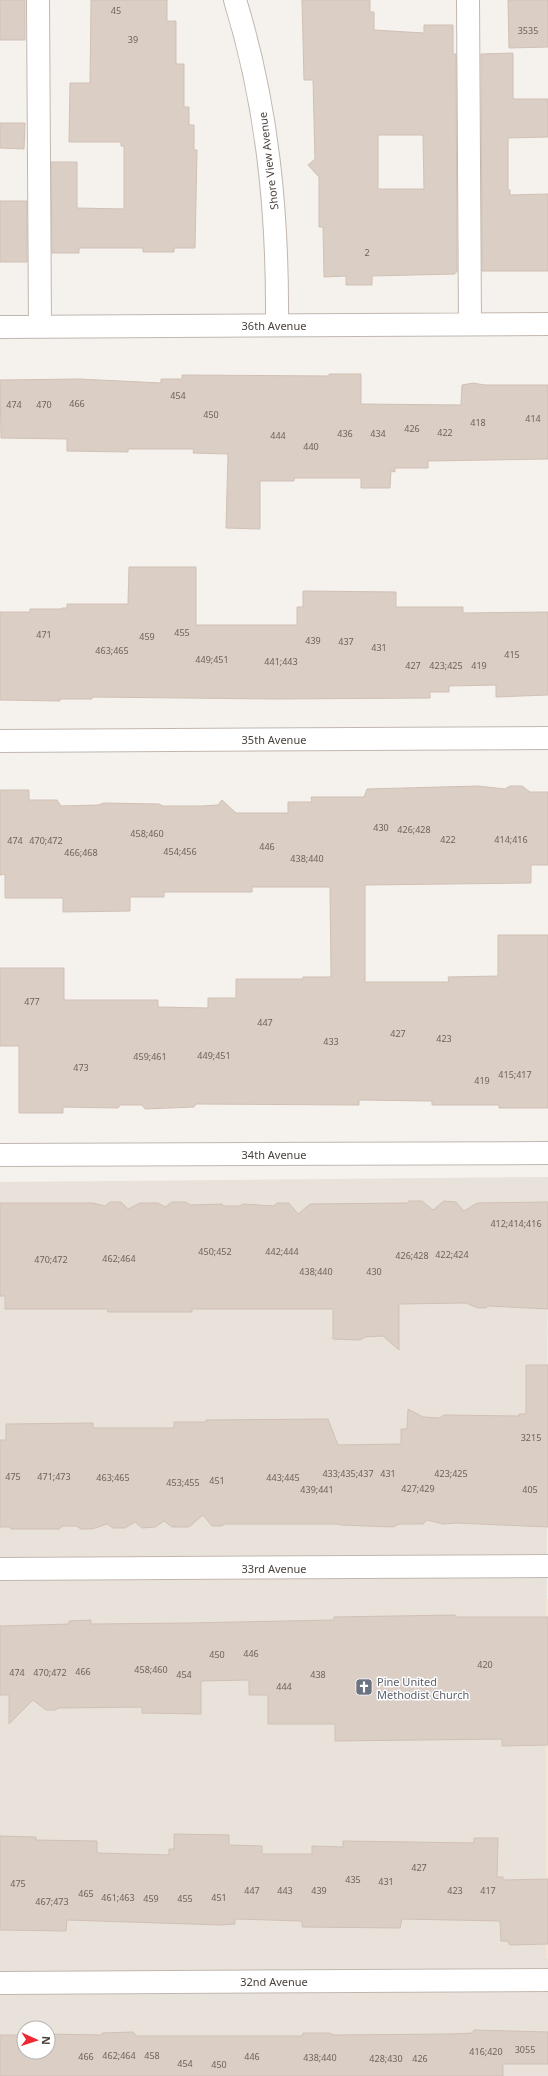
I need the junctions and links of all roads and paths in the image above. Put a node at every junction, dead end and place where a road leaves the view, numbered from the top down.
1 (38, 0) edge
2 (235, 0) edge
3 (468, 0) edge
4 (470, 324) junction
5 (548, 324) edge
6 (277, 325) junction
7 (0, 327) edge
8 (40, 327) junction
9 (548, 738) edge
10 (0, 741) edge
11 (548, 1153) edge
12 (0, 1155) edge
13 (548, 1566) edge
14 (0, 1569) edge
15 (548, 1980) edge
16 (0, 1983) edge

1 - 8 street
2 - 6 street, Shore View Avenue
3 - 4 street
4 - 5 street, 36th Avenue
4 - 6 street, 36th Avenue
6 - 8 street, 36th Avenue
7 - 8 street, 36th Avenue
9 - 10 street, 35th Avenue
11 - 12 street, 34th Avenue
13 - 14 street, 33rd Avenue
15 - 16 street, 32nd Avenue

